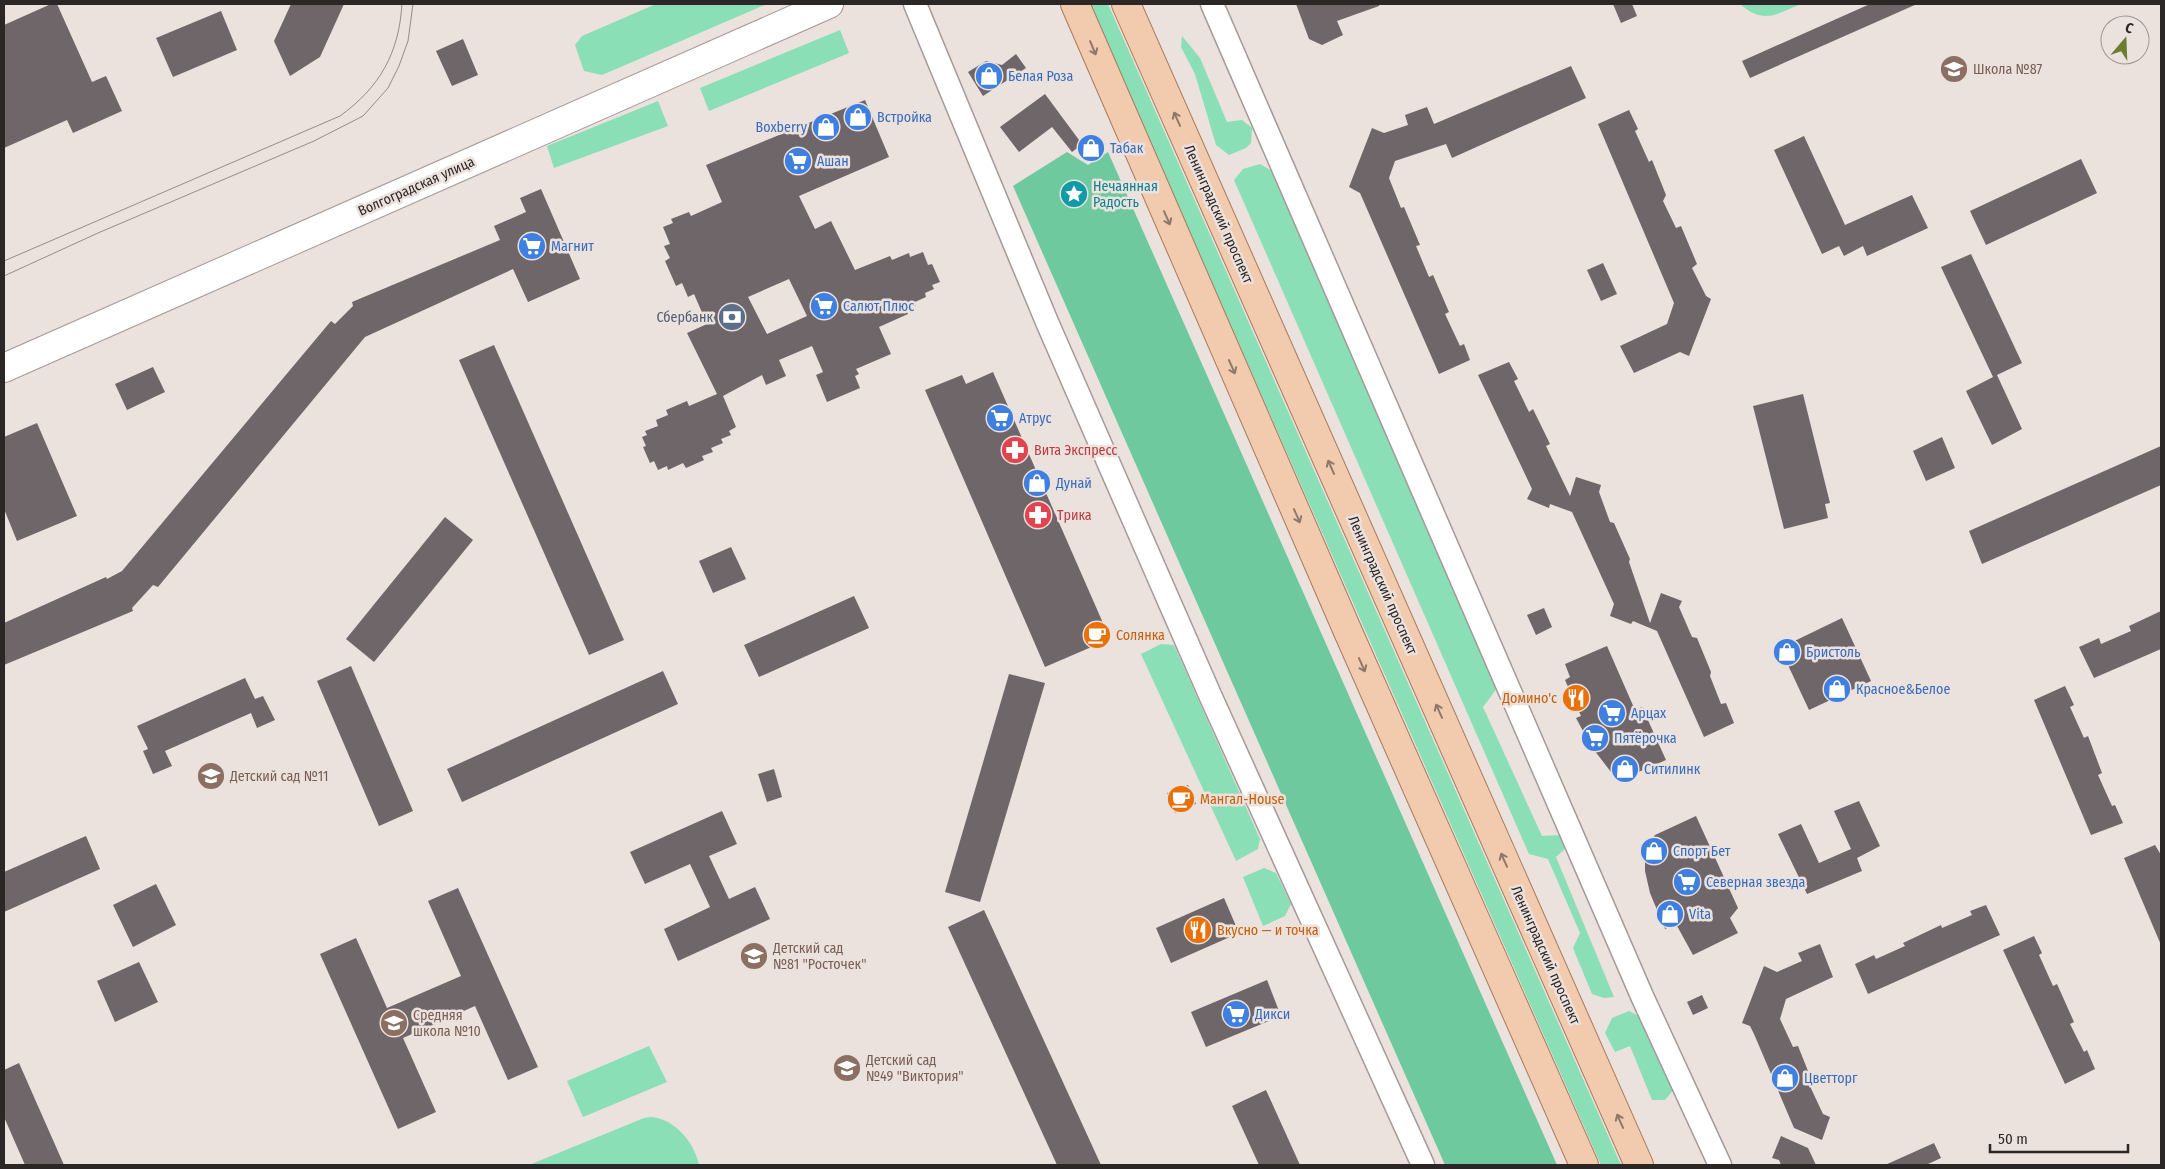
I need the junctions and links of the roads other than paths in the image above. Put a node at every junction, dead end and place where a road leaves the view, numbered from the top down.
1 (829, 4) edge
2 (914, 4) edge
3 (1075, 4) edge
4 (1126, 4) edge
5 (1212, 4) edge
6 (4, 368) edge
7 (1423, 1165) edge
8 (1584, 1165) edge
9 (1639, 1165) edge
10 (1720, 1165) edge

1 - 6 street, Волгоградская улица
2 - 7 street
3 -> 8 main road
9 -> 4 main road, Ленинградский проспект
5 - 10 street

